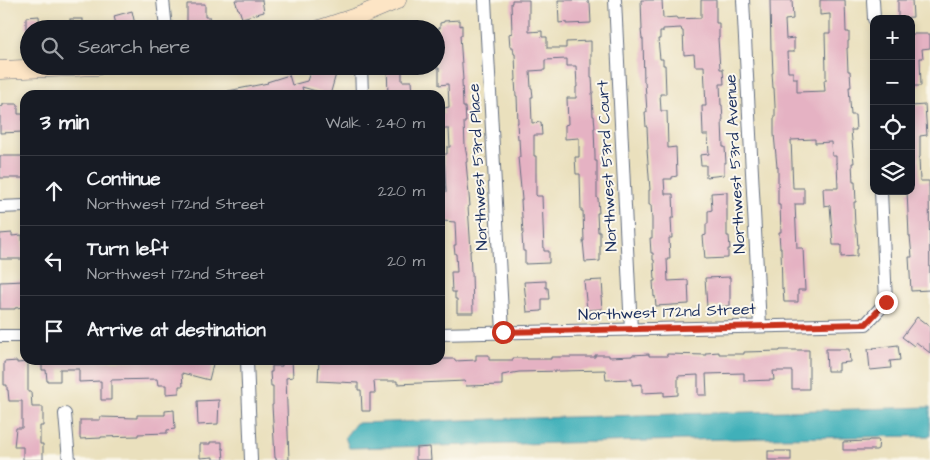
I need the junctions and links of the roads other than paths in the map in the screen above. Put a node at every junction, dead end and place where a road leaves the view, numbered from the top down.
1 (163, 0) edge
2 (397, 0) edge
3 (485, 0) edge
4 (615, 0) edge
5 (743, 0) edge
6 (873, 0) edge
7 (874, 15) edge
8 (165, 20) edge
9 (362, 20) edge
10 (20, 69) edge
11 (0, 70) edge
12 (361, 75) edge
13 (362, 90) edge
14 (881, 195) edge
15 (20, 206) edge
16 (0, 207) edge
17 (760, 326) junction
18 (630, 330) junction
19 (503, 332) junction
20 (445, 334) edge
21 (0, 336) edge
22 (20, 336) edge
23 (247, 365) edge
24 (65, 414) dead end
25 (69, 460) edge
26 (251, 460) edge

1 - 8 street
2 - 9 street
3 - 19 street, Northwest 53rd Place
4 - 18 street, Northwest 53rd Court
5 - 17 street, Northwest 53rd Avenue
6 - 7 street
10 - 11 street
12 - 13 street
14 - 17 street, Northwest 172nd Street
15 - 16 street
17 - 18 street, Northwest 172nd Street
18 - 19 street, Northwest 172nd Street
19 - 20 street, Northwest 172nd Street
21 - 22 street
23 - 26 street
24 - 25 street

